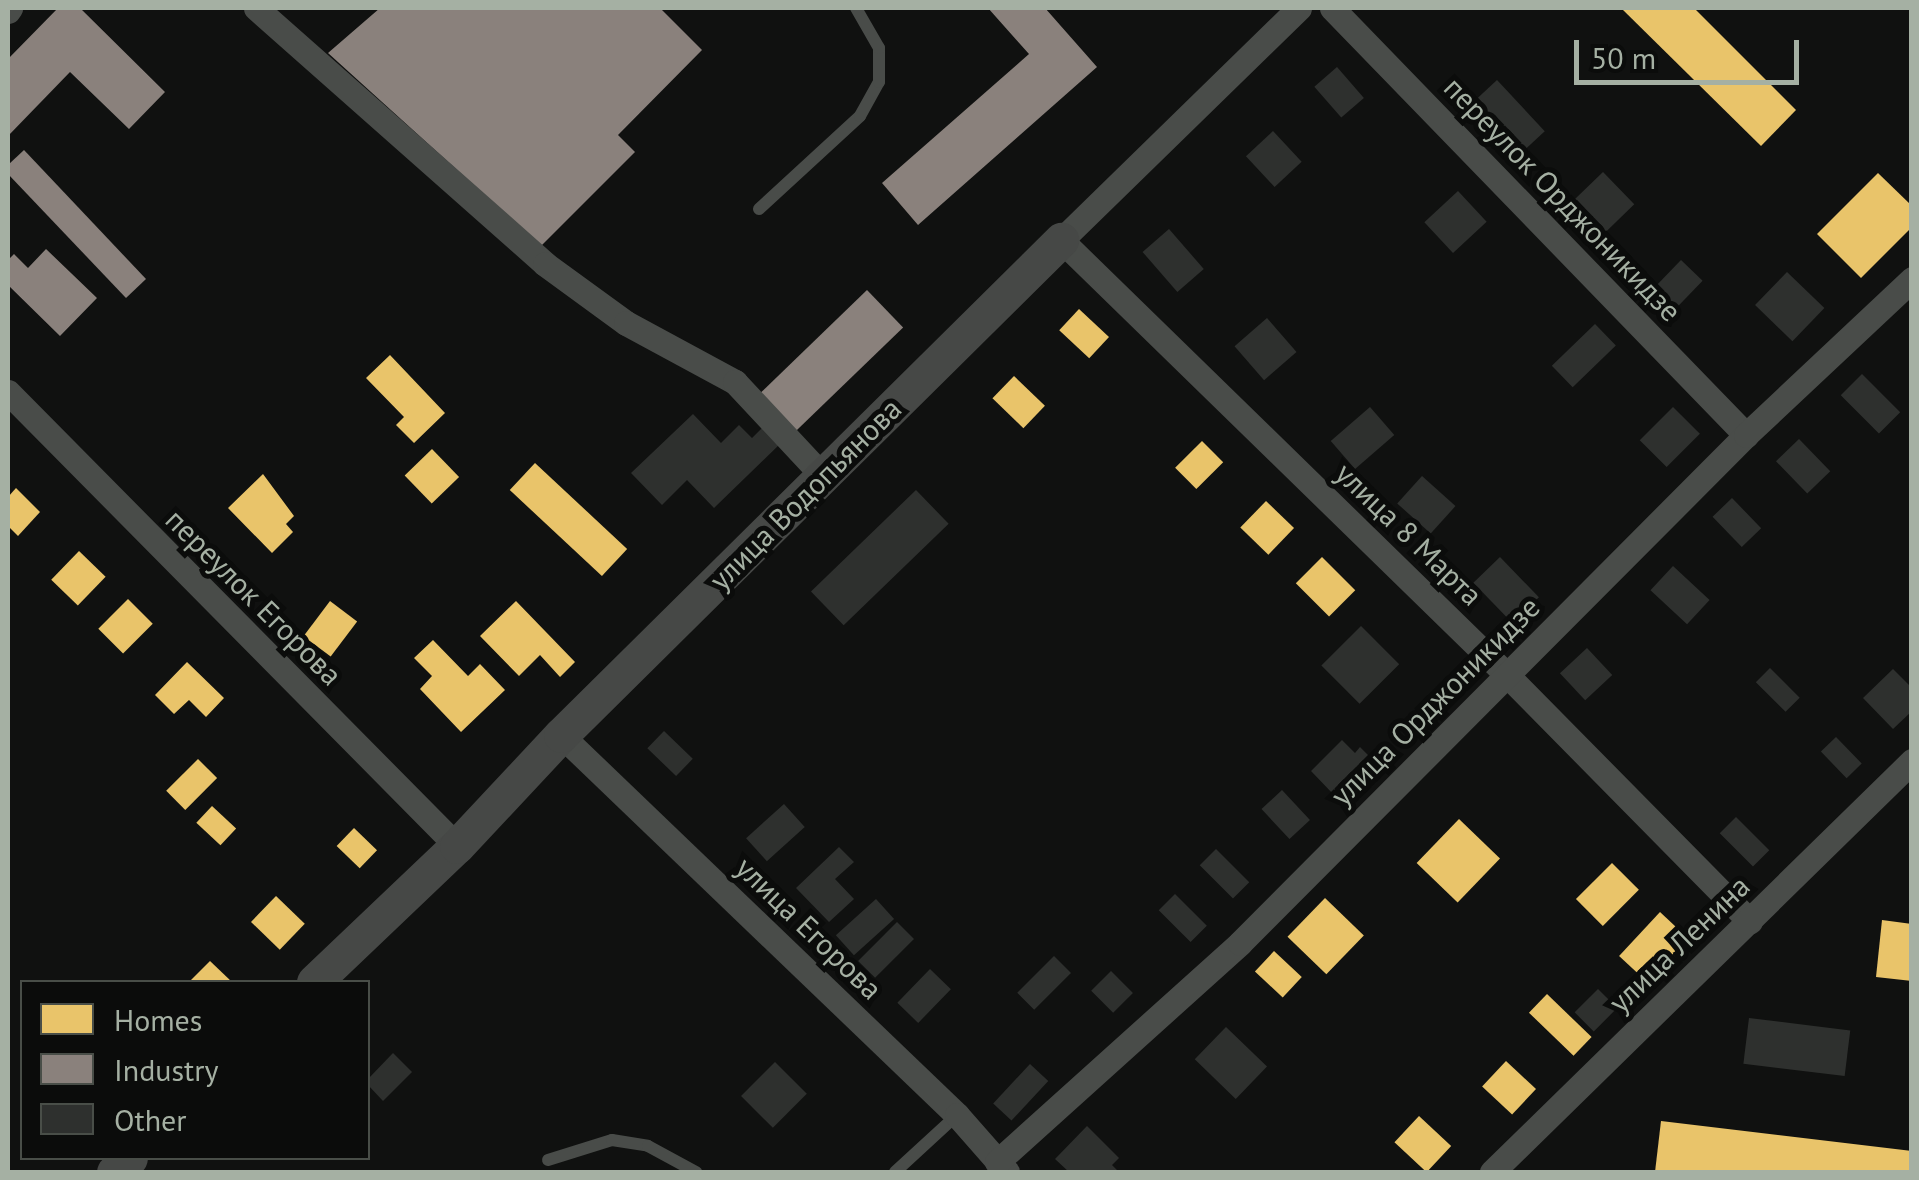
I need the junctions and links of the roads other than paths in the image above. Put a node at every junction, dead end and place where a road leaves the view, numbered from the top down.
1 (256, 8) edge
2 (856, 8) edge
3 (1299, 8) edge
4 (1332, 8) edge
5 (759, 209) dead end
6 (1061, 240) junction
7 (1912, 280) edge
8 (8, 392) edge
9 (1746, 435) junction
10 (823, 476) junction
11 (1507, 675) junction
12 (561, 735) junction
13 (1912, 761) edge
14 (456, 846) junction
15 (1750, 921) junction
16 (316, 980) edge
17 (956, 1115) junction
18 (548, 1160) dead end
19 (1002, 1168) edge
20 (696, 1172) edge
21 (894, 1172) edge
22 (1492, 1172) edge

1 - 10 street
2 - 5 lane
3 - 6 street, улица Водопьянова
4 - 9 street, переулок Орджоникидзе
6 - 10 street, улица Водопьянова
6 - 11 street, улица 8 Марта
7 - 9 street, улица Орджоникидзе
8 - 14 street, переулок Егорова
9 - 11 street, улица Орджоникидзе
10 - 12 street, улица Водопьянова
11 - 15 street, улица 8 Марта
11 - 19 street, улица Орджоникидзе
12 - 14 street, улица Водопьянова
12 - 17 street, улица Егорова
13 - 15 street, улица Ленина
14 - 16 street, улица Водопьянова
15 - 22 street, улица Ленина
17 - 19 street, улица Егорова
17 - 21 lane
18 - 20 lane

